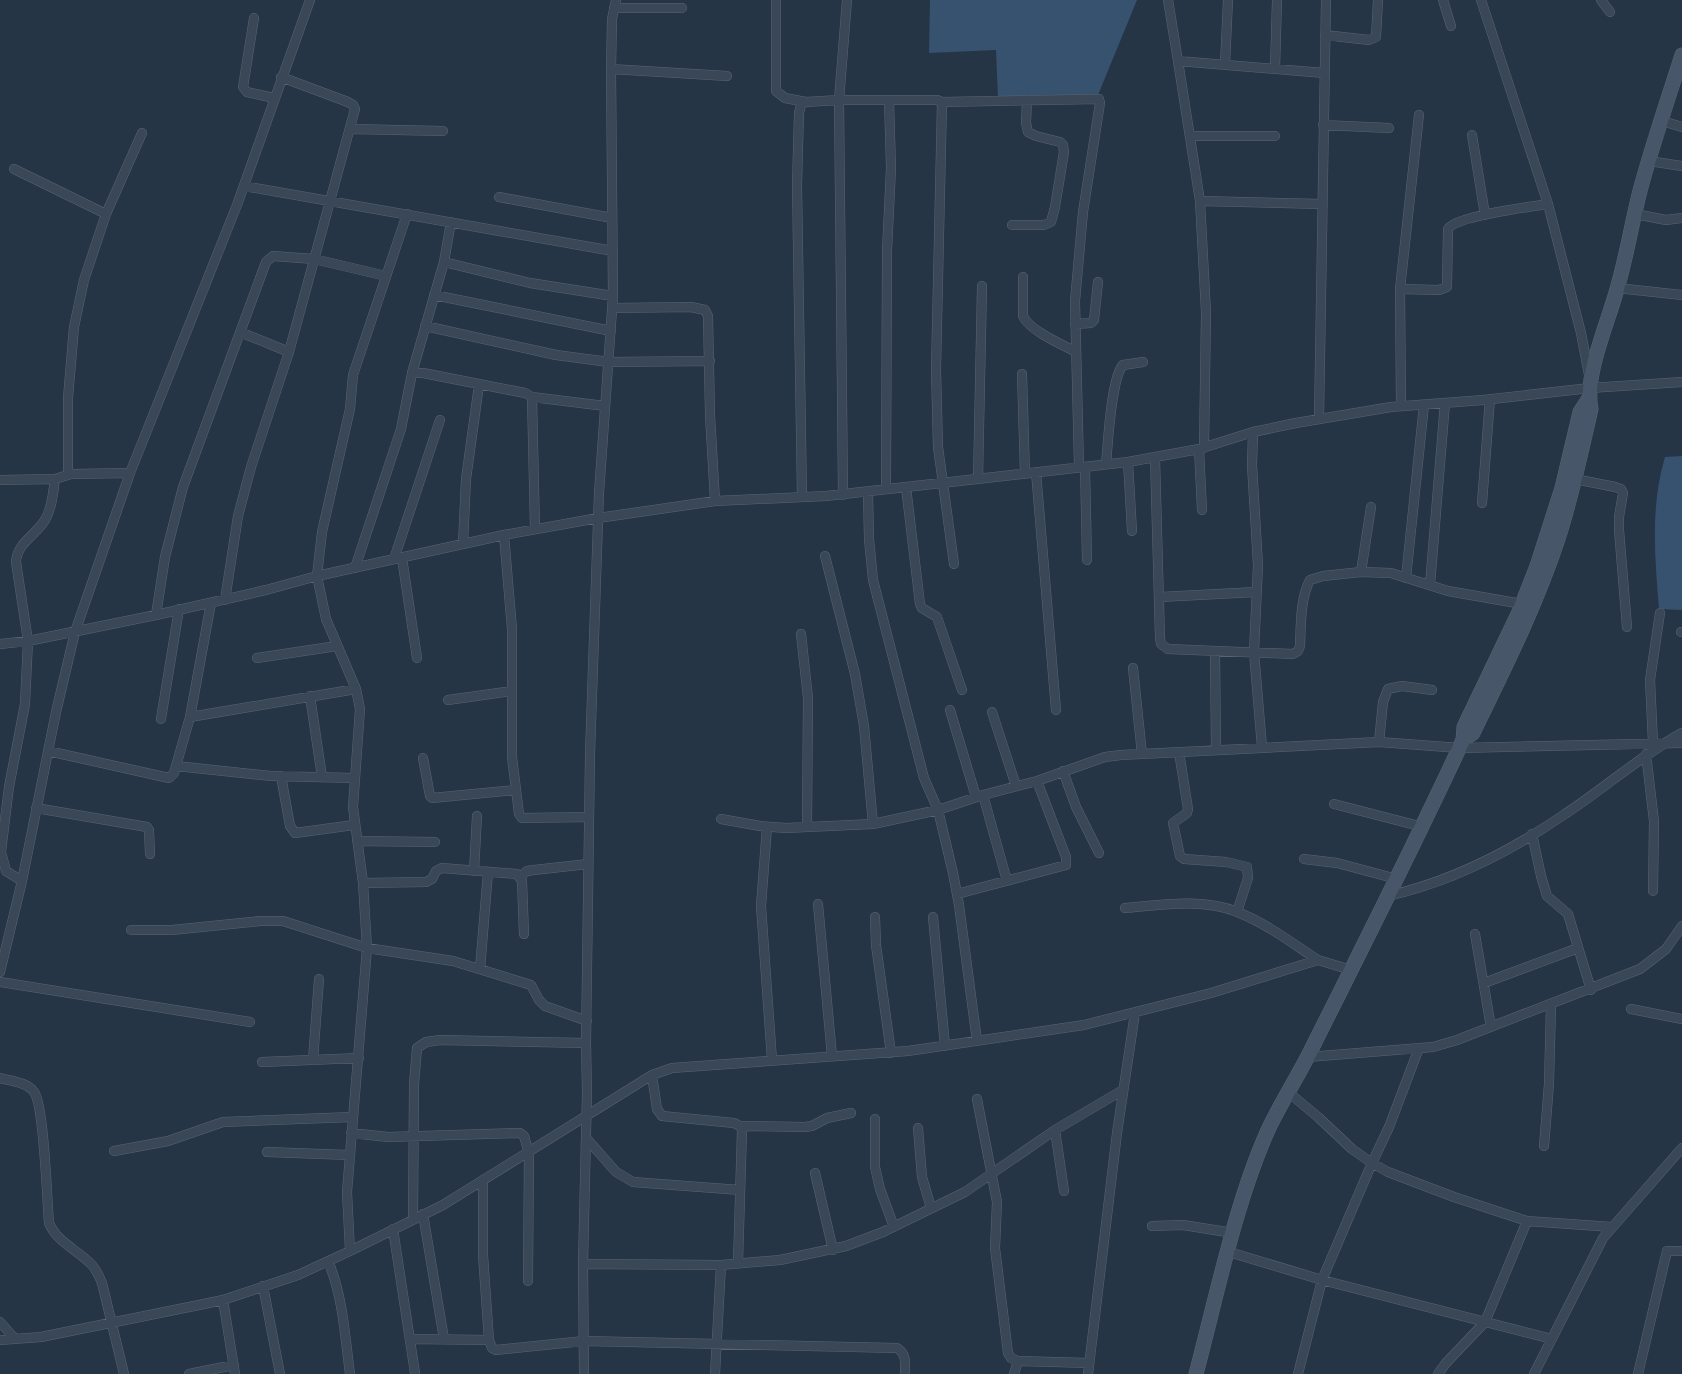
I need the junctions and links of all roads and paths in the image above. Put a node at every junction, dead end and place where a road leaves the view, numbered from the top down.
1 (310, 0) edge
2 (776, 0) edge
3 (847, 0) edge
4 (1168, 0) edge
5 (1228, 0) edge
6 (1277, 0) edge
7 (1326, 0) edge
8 (1378, 0) edge
9 (1443, 0) edge
10 (1481, 0) edge
11 (1601, 0) edge
12 (615, 4) edge
13 (682, 8) dead end
14 (1610, 12) dead end
15 (254, 18) dead end
16 (1451, 26) dead end
17 (1324, 35) junction
18 (1682, 55) edge
19 (1178, 62) junction
20 (1225, 65) junction
21 (611, 69) junction
22 (1275, 69) junction
23 (1324, 73) junction
24 (727, 76) dead end
25 (281, 77) junction
26 (274, 98) junction
27 (839, 100) junction
28 (889, 100) junction
29 (1027, 100) junction
30 (806, 102) junction
31 (942, 102) junction
32 (1419, 115) dead end
33 (1662, 121) junction
34 (1323, 125) junction
35 (1682, 127) edge
36 (1389, 128) dead end
37 (350, 129) junction
38 (443, 131) dead end
39 (142, 134) dead end
40 (1190, 135) junction
41 (1472, 135) dead end
42 (1275, 136) dead end
43 (1649, 161) junction
44 (1682, 166) edge
45 (14, 169) dead end
46 (244, 186) junction
47 (499, 196) dead end
48 (329, 200) junction
49 (1200, 201) junction
50 (1322, 204) junction
51 (1548, 204) junction
52 (106, 214) junction
53 (407, 214) junction
54 (1635, 214) junction
55 (1485, 215) junction
56 (612, 218) junction
57 (1682, 218) edge
58 (451, 222) junction
59 (1012, 225) dead end
60 (613, 251) junction
61 (314, 259) junction
62 (444, 262) junction
63 (386, 276) junction
64 (1023, 277) dead end
65 (1098, 282) dead end
66 (982, 286) dead end
67 (1400, 288) junction
68 (1617, 288) junction
69 (434, 295) junction
70 (1682, 295) edge
71 (613, 296) junction
72 (612, 308) junction
73 (1076, 324) junction
74 (425, 326) junction
75 (611, 331) junction
76 (240, 332) junction
77 (289, 352) junction
78 (1076, 352) junction
79 (710, 361) junction
80 (609, 362) junction
81 (1143, 362) dead end
82 (412, 373) junction
83 (1022, 374) dead end
84 (1682, 382) edge
85 (479, 385) junction
86 (1590, 393) junction
87 (532, 397) junction
88 (1490, 399) junction
89 (1445, 403) junction
90 (1424, 405) junction
91 (605, 406) junction
92 (1401, 406) junction
93 (1319, 419) junction
94 (440, 420) dead end
95 (1252, 432) junction
96 (1202, 448) junction
97 (1155, 458) junction
98 (1128, 462) junction
99 (1106, 464) junction
100 (1082, 467) junction
101 (1036, 472) junction
102 (130, 473) junction
103 (71, 474) junction
104 (1025, 474) junction
105 (55, 479) junction
106 (978, 479) junction
107 (1575, 479) junction
108 (0, 480) edge
109 (944, 483) junction
110 (906, 487) junction
111 (886, 489) junction
112 (868, 492) junction
113 (843, 495) junction
114 (802, 497) junction
115 (715, 501) junction
116 (1482, 503) dead end
117 (1371, 507) dead end
118 (1202, 510) dead end
119 (598, 518) junction
120 (535, 529) junction
121 (1132, 531) dead end
122 (504, 535) junction
123 (464, 544) junction
124 (825, 556) dead end
125 (398, 558) junction
126 (1087, 560) dead end
127 (954, 564) dead end
128 (355, 568) junction
129 (1361, 572) junction
130 (316, 576) junction
131 (1406, 578) junction
132 (1430, 585) junction
133 (1256, 592) junction
134 (1160, 597) junction
135 (225, 600) junction
136 (211, 603) junction
137 (1522, 604) junction
138 (179, 609) junction
139 (1660, 614) dead end
140 (156, 615) junction
141 (1627, 627) dead end
142 (75, 632) junction
143 (801, 634) dead end
144 (28, 641) junction
145 (0, 644) edge
146 (338, 646) junction
147 (1215, 651) junction
148 (1254, 652) junction
149 (257, 658) dead end
150 (417, 658) dead end
151 (1134, 668) dead end
152 (356, 689) junction
153 (962, 690) dead end
154 (1432, 690) dead end
155 (512, 691) junction
156 (310, 696) junction
157 (448, 700) dead end
158 (950, 710) dead end
159 (1056, 710) dead end
160 (992, 712) dead end
161 (190, 717) junction
162 (161, 719) dead end
163 (1682, 733) edge
164 (1379, 742) junction
165 (1653, 743) junction
166 (1664, 743) junction
167 (1682, 743) edge
168 (1462, 744) junction
169 (1262, 747) junction
170 (1216, 750) junction
171 (48, 751) junction
172 (1179, 752) junction
173 (1142, 754) junction
174 (1646, 754) junction
175 (423, 758) dead end
176 (176, 766) junction
177 (1063, 771) junction
178 (281, 776) junction
179 (322, 777) junction
180 (354, 778) junction
181 (1037, 781) junction
182 (1016, 786) junction
183 (516, 790) junction
184 (980, 796) junction
185 (1334, 804) dead end
186 (36, 808) junction
187 (938, 810) junction
188 (477, 816) dead end
189 (589, 817) junction
190 (721, 819) dead end
191 (873, 824) junction
192 (354, 825) junction
193 (767, 827) junction
194 (807, 827) junction
195 (1423, 827) junction
196 (1532, 834) junction
197 (357, 841) junction
198 (435, 843) dead end
199 (1100, 853) dead end
200 (150, 854) dead end
201 (1304, 859) dead end
202 (588, 864) junction
203 (474, 871) junction
204 (488, 872) junction
205 (520, 877) junction
206 (1397, 879) junction
207 (22, 881) junction
208 (1007, 882) junction
209 (363, 883) junction
210 (1653, 891) dead end
211 (957, 894) junction
212 (1387, 896) junction
213 (818, 904) dead end
214 (1125, 908) dead end
215 (1237, 912) junction
216 (875, 917) dead end
217 (933, 917) dead end
218 (1682, 926) edge
219 (131, 930) dead end
220 (524, 934) dead end
221 (1475, 934) dead end
222 (367, 948) junction
223 (1578, 948) junction
224 (1318, 960) junction
225 (480, 969) junction
226 (1351, 970) junction
227 (0, 972) edge
228 (319, 979) dead end
229 (0, 982) edge
230 (1484, 983) junction
231 (1591, 990) junction
232 (1551, 1005) junction
233 (1631, 1009) dead end
234 (1135, 1013) junction
235 (1682, 1019) edge
236 (587, 1021) junction
237 (250, 1022) dead end
238 (1491, 1027) junction
239 (976, 1041) junction
240 (586, 1043) junction
241 (945, 1046) junction
242 (1419, 1048) junction
243 (891, 1053) junction
244 (832, 1056) junction
245 (359, 1058) junction
246 (1308, 1058) junction
247 (314, 1060) junction
248 (772, 1060) junction
249 (262, 1062) dead end
250 (652, 1075) junction
251 (0, 1078) edge
252 (1123, 1090) junction
253 (1288, 1092) junction
254 (977, 1099) dead end
255 (851, 1113) dead end
256 (587, 1115) junction
257 (352, 1117) junction
258 (875, 1119) dead end
259 (740, 1126) junction
260 (918, 1128) dead end
261 (1054, 1130) junction
262 (351, 1133) junction
263 (413, 1137) junction
264 (587, 1139) junction
265 (1544, 1146) dead end
266 (1682, 1148) edge
267 (114, 1151) dead end
268 (267, 1152) dead end
269 (529, 1153) junction
270 (349, 1155) junction
271 (1371, 1163) junction
272 (815, 1173) dead end
273 (991, 1174) junction
274 (483, 1180) junction
275 (740, 1190) junction
276 (1064, 1191) dead end
277 (931, 1208) junction
278 (423, 1214) junction
279 (413, 1219) junction
280 (1527, 1221) junction
281 (1152, 1226) dead end
282 (894, 1227) junction
283 (1612, 1227) junction
284 (393, 1229) junction
285 (1233, 1233) junction
286 (833, 1250) junction
287 (350, 1251) junction
288 (1682, 1251) edge
289 (1229, 1252) junction
290 (328, 1261) junction
291 (738, 1263) junction
292 (583, 1264) junction
293 (722, 1265) junction
294 (1322, 1280) junction
295 (528, 1281) dead end
296 (263, 1286) junction
297 (223, 1299) junction
298 (0, 1322) edge
299 (1485, 1322) junction
300 (111, 1323) junction
301 (15, 1339) junction
302 (410, 1339) junction
303 (1551, 1339) junction
304 (0, 1340) edge
305 (444, 1340) junction
306 (489, 1340) junction
307 (584, 1341) junction
308 (717, 1344) junction
309 (1018, 1360) junction
310 (1089, 1363) junction
311 (235, 1370) edge
312 (415, 1373) edge
313 (124, 1374) edge
314 (189, 1374) edge
315 (280, 1374) edge
316 (350, 1374) edge
317 (584, 1374) edge
318 (715, 1374) edge
319 (905, 1374) edge
320 (1014, 1374) edge
321 (1088, 1374) edge
322 (1197, 1374) edge
323 (1298, 1374) edge
324 (1438, 1374) edge
325 (1534, 1374) edge
326 (1638, 1374) edge

1 - 25 street
2 - 30 street
3 - 27 street
4 - 19 street
5 - 20 street
6 - 22 street
7 - 17 street
8 - 17 street
9 - 16 street
10 - 51 street
11 - 14 street
12 - 13 street
12 - 21 street
15 - 26 street
17 - 23 street
18 - 33 street
19 - 20 street
19 - 40 street
20 - 22 street
21 - 24 street
21 - 56 street
22 - 23 street
23 - 34 street
25 - 26 street
25 - 37 street
26 - 46 street
27 - 28 street
27 - 30 street
27 - 113 street
28 - 31 street
28 - 111 street
29 - 31 street
29 - 59 street
29 - 73 street
30 - 114 street
31 - 109 street
32 - 67 street
33 - 35 street
33 - 43 street
34 - 36 street
34 - 50 street
37 - 38 street
37 - 48 street
39 - 52 street
40 - 42 street
40 - 49 street
41 - 55 street
43 - 44 street
43 - 54 street
45 - 52 street
46 - 48 street
46 - 102 street
47 - 56 street
48 - 53 street
48 - 61 street
49 - 50 street
49 - 96 street
50 - 93 street
51 - 55 street
51 - 86 street
52 - 103 street
53 - 58 street
53 - 63 street
54 - 57 street
54 - 68 street
55 - 67 street
56 - 60 street
58 - 60 street
58 - 62 street
60 - 71 street
61 - 63 street
61 - 76 street
61 - 77 street
62 - 69 street
62 - 71 street
63 - 130 street
64 - 78 street
65 - 73 street
66 - 106 street
67 - 92 street
68 - 70 street
68 - 86 street
69 - 74 street
69 - 75 street
71 - 72 street
72 - 75 street
72 - 79 street
73 - 78 street
74 - 80 street
74 - 82 street
75 - 80 street
76 - 77 street
76 - 140 street
77 - 135 street
78 - 100 street
79 - 80 street
79 - 115 street
80 - 91 street
81 - 99 street
82 - 85 street
82 - 128 street
83 - 104 street
84 - 86 street
85 - 87 street
85 - 123 street
86 - 88 street
86 - 107 street
86 - 137 street
87 - 91 street
87 - 120 street
88 - 89 street
88 - 116 street
89 - 90 street
89 - 132 street
90 - 92 street
90 - 131 street
91 - 119 street
92 - 93 street
93 - 95 street
94 - 125 street
95 - 96 street
95 - 133 street
96 - 97 street
96 - 118 street
97 - 98 street
97 - 134 street
98 - 99 street
98 - 121 street
99 - 100 street
100 - 101 street
100 - 126 street
101 - 104 street
101 - 159 street
102 - 103 street
102 - 142 street
103 - 105 street
104 - 106 street
105 - 108 street
105 - 144 street
106 - 109 street
107 - 141 street
107 - 168 street
109 - 110 street
109 - 127 street
110 - 111 street
110 - 153 street
111 - 112 street
112 - 113 street
112 - 187 street
113 - 114 street
114 - 115 street
115 - 119 street
117 - 129 street
119 - 120 street
119 - 189 street
120 - 122 street
122 - 123 street
122 - 155 street
123 - 125 street
124 - 191 street
125 - 128 street
125 - 150 street
128 - 130 street
129 - 131 street
129 - 148 street
130 - 135 street
130 - 146 street
131 - 132 street
132 - 137 street
133 - 134 street
133 - 148 street
134 - 147 street
135 - 136 street
136 - 138 street
136 - 161 street
137 - 168 street
138 - 140 street
138 - 162 street
139 - 165 street
140 - 142 street
142 - 144 street
142 - 171 street
143 - 194 street
144 - 145 street
144 - 207 street
146 - 149 street
146 - 152 street
147 - 148 street
147 - 170 street
148 - 169 street
151 - 173 street
152 - 156 street
152 - 180 street
154 - 164 street
155 - 157 street
155 - 183 street
156 - 161 street
156 - 179 street
158 - 184 street
160 - 182 street
161 - 176 street
163 - 166 street
164 - 168 street
164 - 169 street
165 - 166 street
165 - 168 street
166 - 167 street
166 - 174 street
168 - 195 street
169 - 170 street
170 - 172 street
171 - 176 street
171 - 186 street
172 - 173 street
172 - 215 street
173 - 177 street
174 - 196 street
174 - 210 street
175 - 183 street
176 - 178 street
177 - 181 street
177 - 199 street
178 - 179 street
178 - 192 street
179 - 180 street
180 - 192 street
181 - 182 street
181 - 208 street
182 - 184 street
183 - 189 street
184 - 187 street
184 - 208 street
185 - 195 street
186 - 200 street
186 - 207 street
187 - 191 street
187 - 211 street
188 - 203 street
189 - 202 street
190 - 193 street
191 - 194 street
192 - 197 street
193 - 194 street
193 - 248 street
195 - 206 street
196 - 212 street
196 - 223 street
197 - 198 street
197 - 209 street
201 - 206 street
202 - 205 street
202 - 236 street
203 - 204 street
203 - 209 street
204 - 205 street
204 - 225 street
205 - 220 street
206 - 212 street
207 - 227 street
208 - 211 street
209 - 222 street
211 - 239 street
212 - 226 street
213 - 244 street
214 - 215 street
215 - 224 street
216 - 243 street
217 - 241 street
218 - 231 street
219 - 222 street
221 - 230 street
222 - 225 street
222 - 245 street
223 - 230 street
223 - 231 street
224 - 226 street
224 - 234 street
225 - 236 street
226 - 246 street
228 - 247 street
229 - 237 street
230 - 238 street
231 - 232 street
232 - 238 street
232 - 265 street
233 - 235 street
234 - 239 street
234 - 252 street
236 - 240 street
238 - 242 street
239 - 241 street
240 - 256 street
240 - 263 street
241 - 243 street
242 - 246 street
242 - 271 street
243 - 244 street
244 - 248 street
245 - 247 street
245 - 257 street
246 - 253 street
247 - 249 street
248 - 250 street
250 - 256 street
250 - 259 street
251 - 300 street
252 - 261 street
252 - 310 street
253 - 271 street
253 - 285 street
254 - 273 street
255 - 259 street
256 - 264 street
256 - 269 street
257 - 262 street
257 - 267 street
258 - 282 street
259 - 275 street
260 - 277 street
261 - 273 street
261 - 276 street
262 - 263 street
262 - 270 street
263 - 269 street
263 - 279 street
264 - 275 street
264 - 292 street
266 - 283 street
268 - 270 street
269 - 274 street
269 - 295 street
270 - 287 street
271 - 280 street
271 - 294 street
272 - 286 street
273 - 277 street
273 - 309 street
274 - 278 street
274 - 306 street
275 - 291 street
277 - 282 street
278 - 279 street
278 - 305 street
279 - 284 street
280 - 283 street
280 - 299 street
281 - 285 street
282 - 286 street
283 - 303 street
284 - 287 street
284 - 302 street
285 - 289 street
286 - 291 street
287 - 290 street
288 - 326 street
289 - 294 street
289 - 322 street
290 - 296 street
290 - 316 street
291 - 293 street
292 - 293 street
292 - 307 street
293 - 308 street
294 - 299 street
294 - 323 street
296 - 297 street
296 - 315 street
297 - 300 street
297 - 311 street
298 - 301 street
299 - 303 street
299 - 324 street
300 - 301 street
300 - 313 street
301 - 304 street
302 - 305 street
302 - 312 street
303 - 325 street
305 - 306 street
306 - 307 street
307 - 308 street
307 - 317 street
308 - 318 street
308 - 319 street
309 - 310 street
309 - 320 street
310 - 321 street
311 - 314 street

